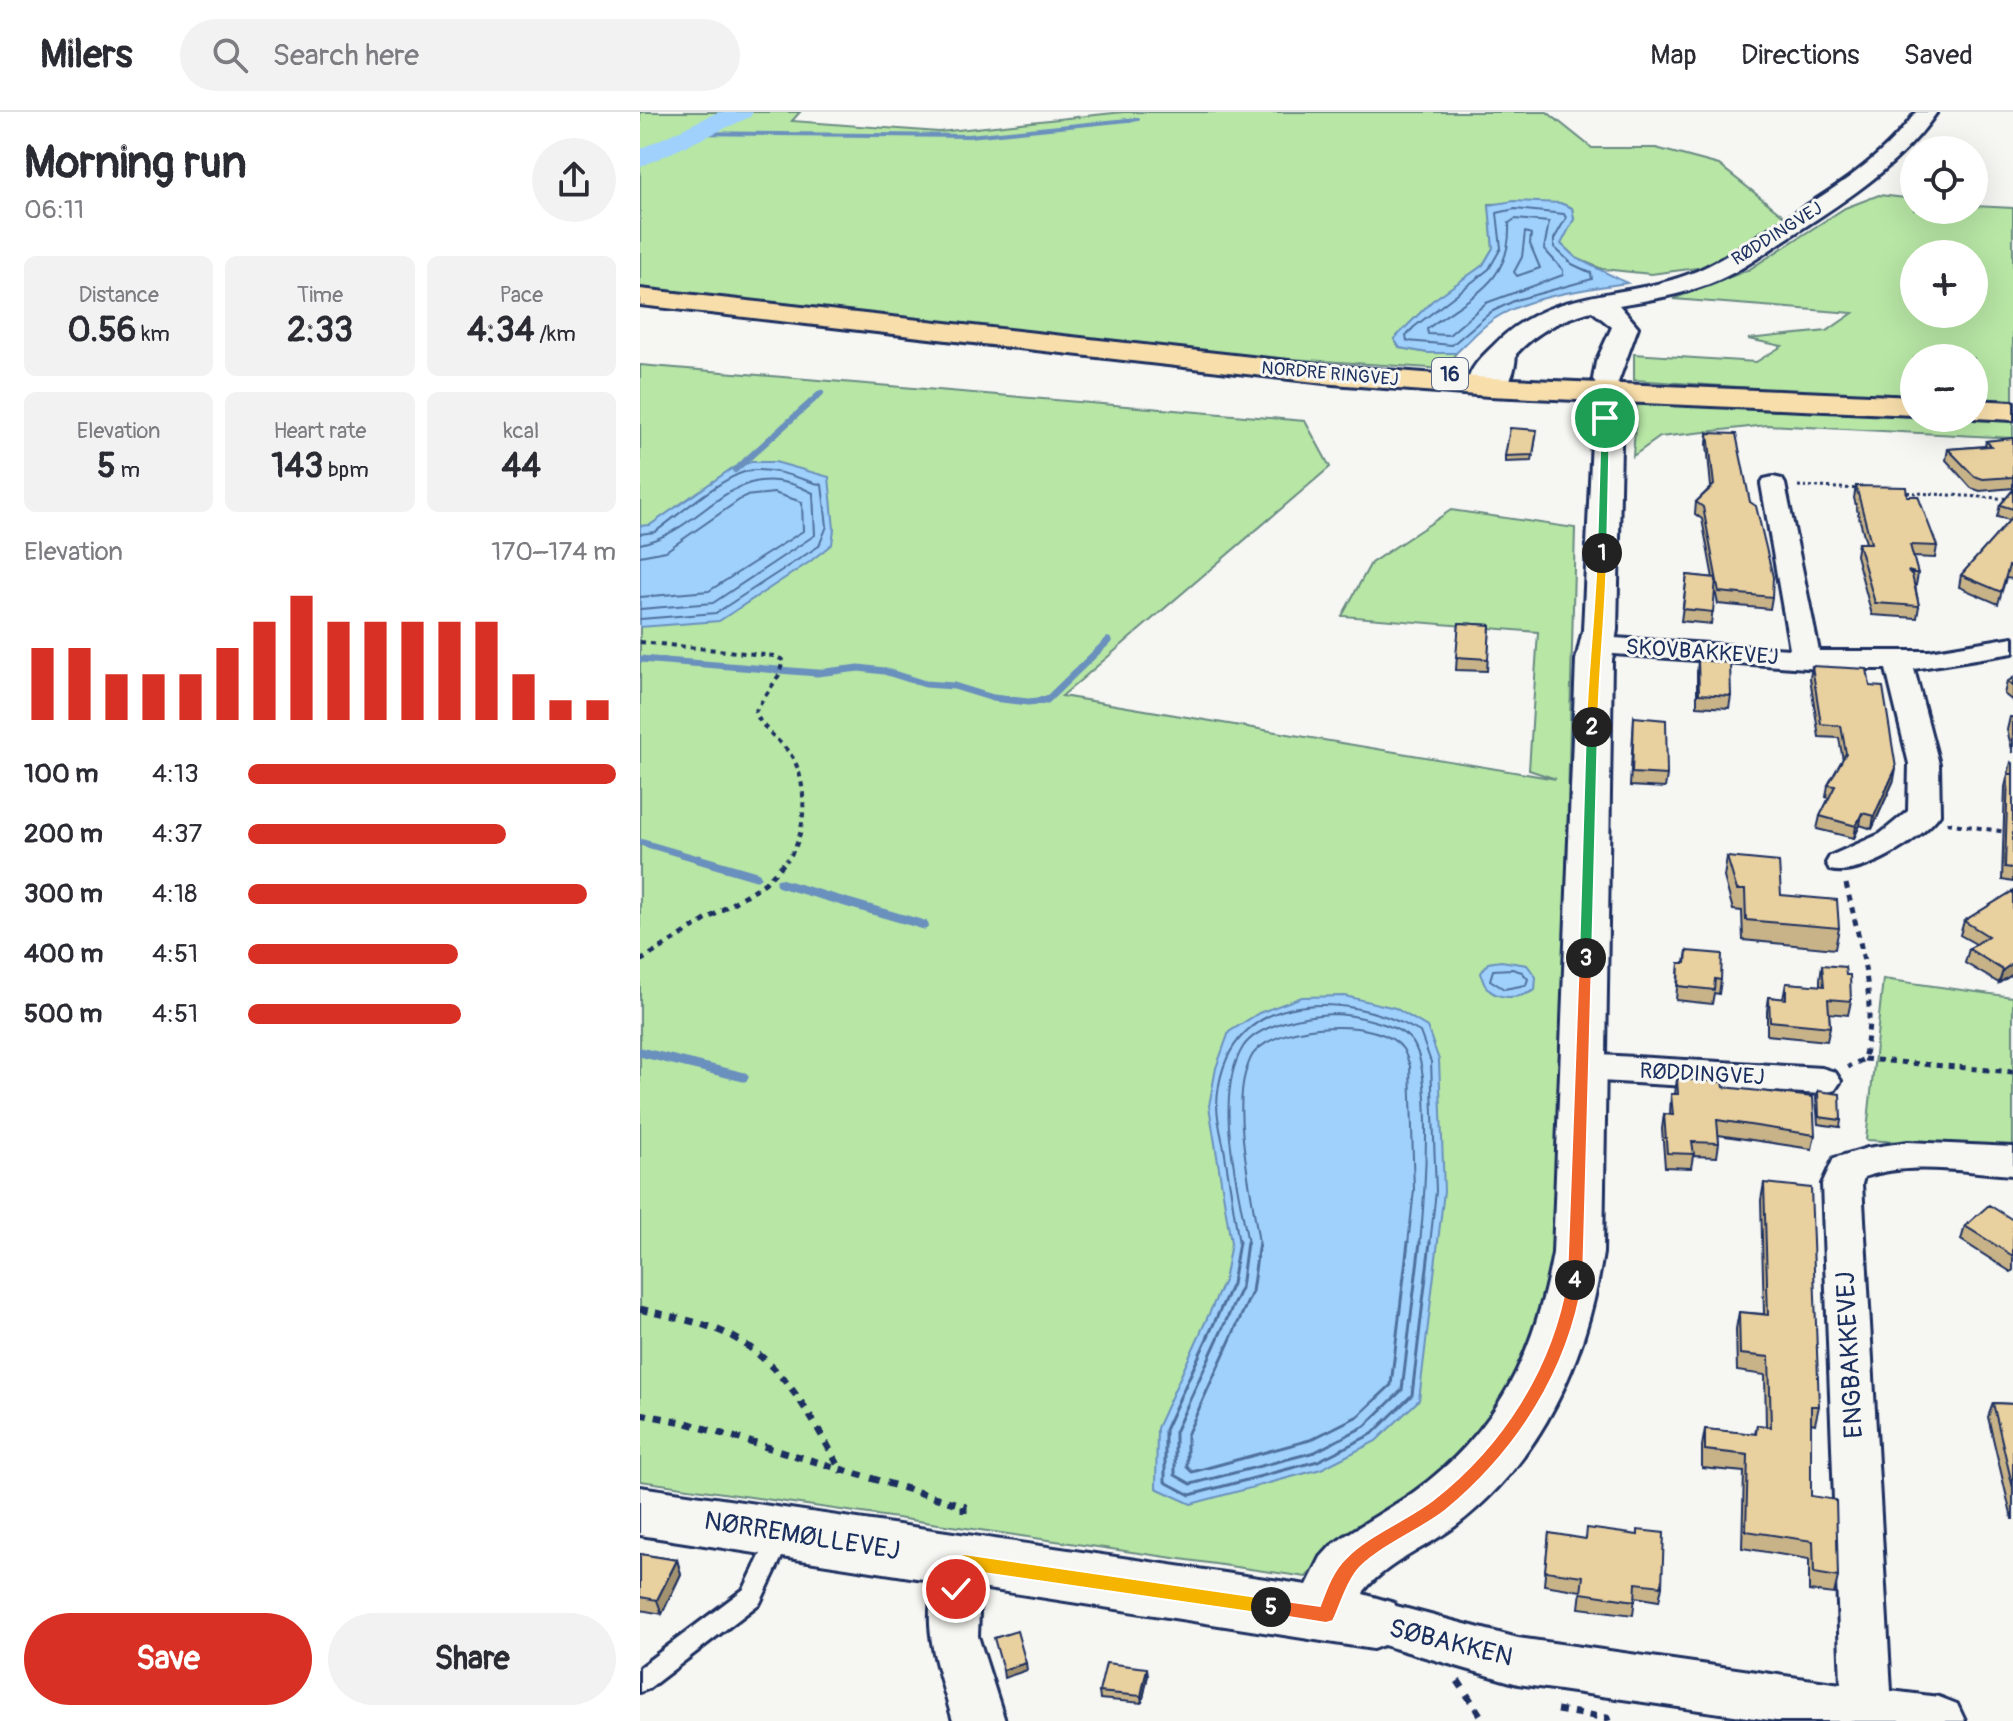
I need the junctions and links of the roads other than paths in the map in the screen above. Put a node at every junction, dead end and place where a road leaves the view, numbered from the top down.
1 (1927, 112) edge
2 (640, 297) edge
3 (1596, 302) junction
4 (1493, 373) junction
5 (1900, 405) edge
6 (1988, 410) edge
7 (2013, 411) edge
8 (1773, 484) road end
9 (1598, 642) junction
10 (2013, 645) edge
11 (1806, 659) junction
12 (1898, 660) junction
13 (1842, 863) road end
14 (1583, 1067) junction
15 (1822, 1081) road end
16 (2013, 1161) edge
17 (640, 1511) edge
18 (783, 1533) junction
19 (964, 1562) junction
20 (1349, 1619) junction
21 (640, 1681) edge
22 (1867, 1711) junction
23 (979, 1721) edge
24 (1938, 1721) edge

1 - 3 street, RØDDINGVEJ
2 - 4 main road, NORDRE RINGVEJ / 16
3 - 4 street, RØDDINGVEJ
3 - 9 street
4 - 5 main road, NORDRE RINGVEJ / 16
6 - 7 main road
8 - 11 street, SKOVBAKKEVEJ
9 - 11 street, SKOVBAKKEVEJ
9 - 14 street
10 - 12 street, SKOVBAKKEVEJ
11 - 12 street, SKOVBAKKEVEJ
12 - 13 street
14 - 15 street, RØDDINGVEJ
14 - 20 street
16 - 22 street, ENGBAKKEVEJ
17 - 18 street, NØRREMØLLEVEJ
18 - 19 street, NØRREMØLLEVEJ
18 - 21 lane
19 - 20 street, SØBAKKEN
19 - 23 street
20 - 22 street, SØBAKKEN
22 - 24 street, SØBAKKEN

